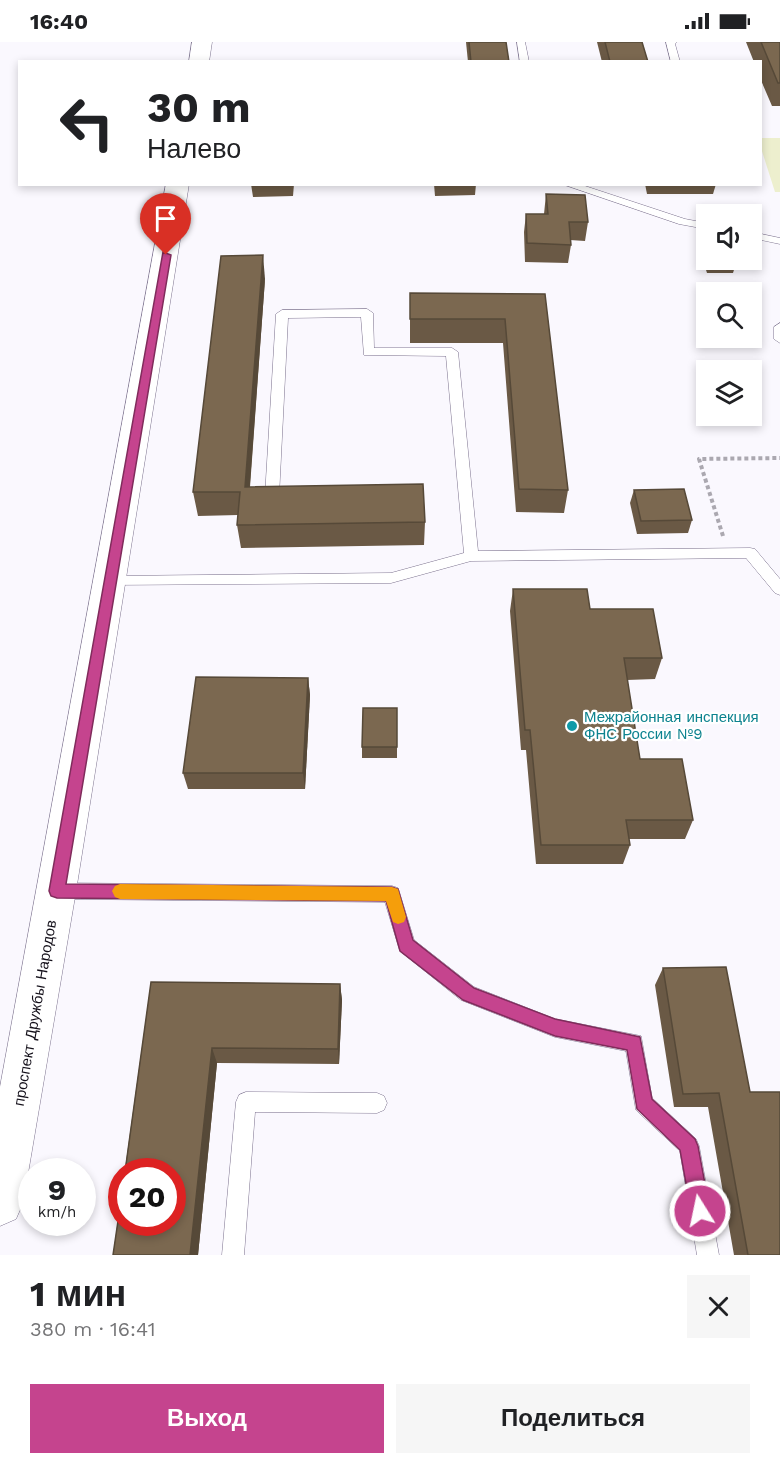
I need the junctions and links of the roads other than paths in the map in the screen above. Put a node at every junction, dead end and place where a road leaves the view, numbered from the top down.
1 (202, 42) edge
2 (521, 42) edge
3 (673, 42) edge
4 (199, 60) edge
5 (525, 60) edge
6 (675, 60) edge
7 (178, 186) edge
8 (573, 186) edge
9 (696, 224) edge
10 (762, 237) edge
11 (780, 241) edge
12 (780, 327) edge
13 (780, 339) edge
14 (272, 496) edge
15 (471, 556) junction
16 (110, 581) junction
17 (780, 589) edge
18 (57, 891) junction
19 (377, 1103) dead end
20 (0, 1203) edge
21 (233, 1255) edge
22 (708, 1255) edge

1 - 4 main road
2 - 5 lane
3 - 6 lane
7 - 16 main road, проспект Дружбы Народов
8 - 9 lane
10 - 11 lane
12 - 13 lane
14 - 15 lane
15 - 16 lane
15 - 17 lane
16 - 18 main road, проспект Дружбы Народов
18 - 20 main road, проспект Дружбы Народов
18 - 22 lane
19 - 21 lane

